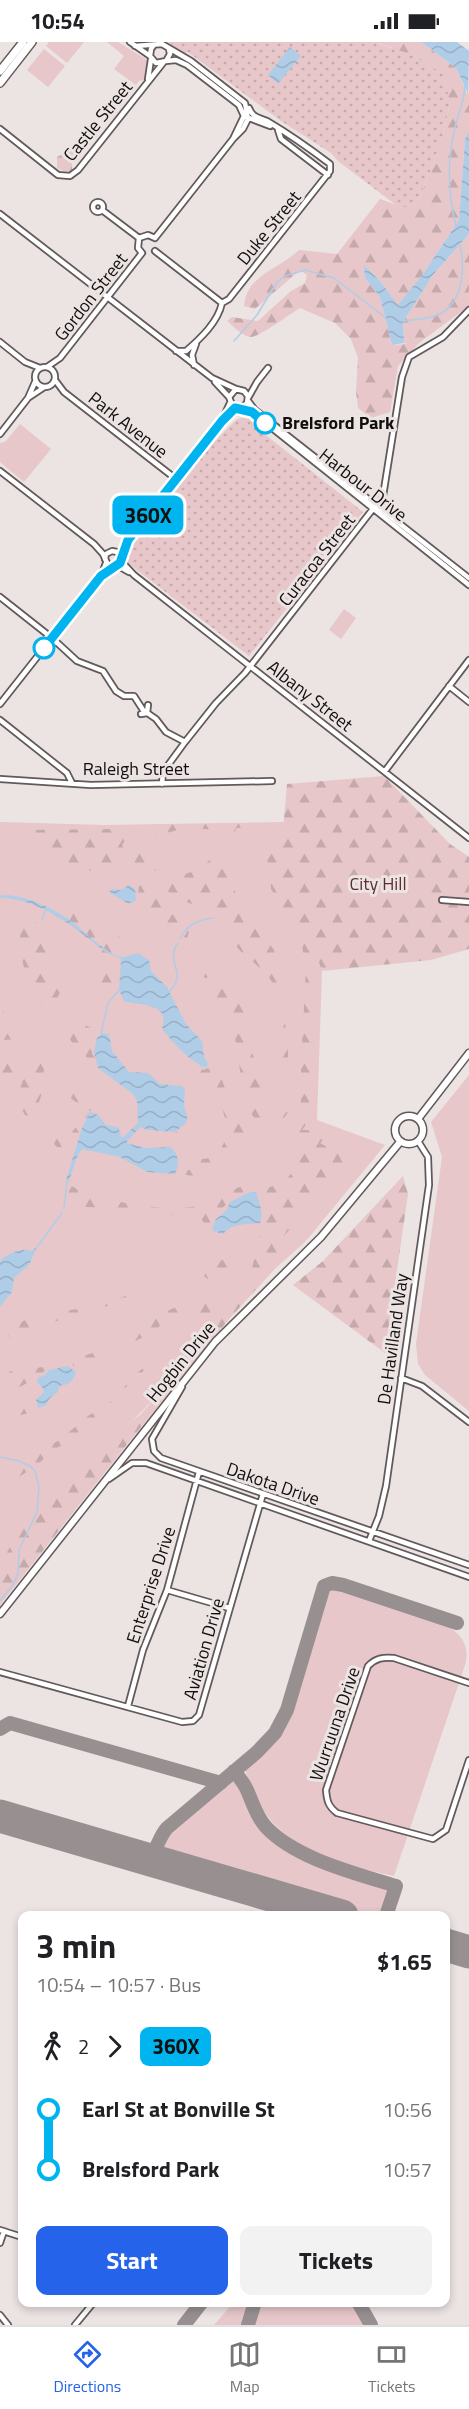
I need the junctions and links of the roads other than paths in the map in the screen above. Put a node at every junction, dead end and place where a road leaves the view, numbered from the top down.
1 (23, 42) edge
2 (32, 42) edge
3 (130, 42) edge
4 (155, 44) junction
5 (135, 46) junction
6 (169, 49) junction
7 (151, 57) junction
8 (165, 62) junction
9 (0, 71) edge
10 (147, 81) junction
11 (0, 83) edge
12 (244, 103) junction
13 (246, 116) junction
14 (275, 128) junction
15 (0, 129) edge
16 (328, 175) junction
17 (102, 210) dead end
18 (0, 214) edge
19 (139, 238) junction
20 (154, 238) junction
21 (149, 253) junction
22 (107, 298) junction
23 (222, 303) junction
24 (469, 310) edge
25 (0, 342) edge
26 (197, 342) junction
27 (176, 351) junction
28 (60, 358) junction
29 (25, 362) junction
30 (194, 365) junction
31 (47, 367) junction
32 (40, 368) junction
33 (268, 368) dead end
34 (54, 373) junction
35 (35, 375) junction
36 (212, 378) junction
37 (55, 380) junction
38 (35, 382) junction
39 (257, 382) junction
40 (50, 387) junction
41 (43, 388) junction
42 (239, 390) junction
43 (64, 392) junction
44 (28, 398) junction
45 (230, 400) junction
46 (248, 400) junction
47 (238, 408) junction
48 (222, 421) junction
49 (0, 434) edge
50 (1, 471) edge
51 (176, 479) junction
52 (374, 508) junction
53 (128, 540) junction
54 (94, 544) junction
55 (113, 551) junction
56 (121, 559) junction
57 (106, 561) junction
58 (114, 567) junction
59 (134, 574) junction
60 (101, 576) junction
61 (469, 578) edge
62 (469, 585) edge
63 (0, 597) edge
64 (52, 638) junction
65 (469, 660) edge
66 (251, 666) junction
67 (449, 686) junction
68 (469, 702) edge
69 (0, 704) edge
70 (148, 705) dead end
71 (147, 713) junction
72 (141, 714) dead end
73 (0, 720) edge
74 (185, 742) junction
75 (385, 771) junction
76 (0, 778) edge
77 (272, 781) dead end
78 (72, 783) junction
79 (162, 784) junction
80 (469, 838) edge
81 (442, 900) dead end
82 (469, 902) edge
83 (469, 1053) edge
84 (418, 1119) junction
85 (418, 1141) junction
86 (400, 1142) junction
87 (189, 1374) junction
88 (401, 1378) junction
89 (469, 1422) edge
90 (199, 1472) junction
91 (197, 1481) junction
92 (103, 1484) junction
93 (263, 1494) junction
94 (260, 1504) junction
95 (373, 1532) junction
96 (369, 1541) junction
97 (469, 1565) edge
98 (469, 1577) edge
99 (167, 1590) junction
100 (229, 1608) junction
101 (0, 1614) edge
102 (0, 1672) edge
103 (469, 1683) edge
104 (128, 1706) junction
105 (469, 1760) edge
106 (2, 2231) edge
107 (18, 2236) edge
108 (0, 2243) edge
109 (90, 2307) edge
110 (0, 2315) edge
111 (8, 2325) edge
112 (75, 2325) edge

1 - 9 highway
2 - 11 highway
3 - 5 street
4 - 5 street
4 - 6 street
4 - 7 street
5 - 7 street
6 - 8 street
6 - 12 street
7 - 8 street
7 - 10 street, Castle Street
8 - 10 street, Castle Street
8 - 13 street
10 - 15 street, Castle Street
12 - 13 street
12 - 14 street
13 - 14 street
13 - 20 street
14 - 16 street
14 - 16 street
16 - 23 street, Duke Street
17 - 19 street
18 - 22 street
19 - 20 street
19 - 21 street
20 - 21 street
21 - 22 street, Gordon Street
21 - 23 street
22 - 27 street
22 - 28 street, Gordon Street
23 - 26 street
24 - 52 street, Curacoa Street
25 - 29 street
26 - 27 street
26 - 30 street
27 - 30 street
28 - 31 street, Gordon Street
28 - 34 street, Gordon Street
29 - 32 street
29 - 35 street
30 - 36 street
31 - 32 street
31 - 34 street
32 - 35 street
33 - 39 street
34 - 37 street
35 - 38 street
36 - 42 street
36 - 45 street
37 - 40 street
37 - 43 street, Park Avenue
38 - 41 street
38 - 44 street
39 - 42 street
39 - 46 street
40 - 41 street
40 - 43 street, Park Avenue
41 - 44 street
42 - 45 street
42 - 46 street, Harbour Drive
43 - 51 street, Park Avenue
44 - 49 street
45 - 47 street, Harbour Drive
45 - 48 street
46 - 47 street
46 - 52 street, Harbour Drive
47 - 48 street
47 - 52 street, Harbour Drive
48 - 51 street
50 - 54 street
51 - 53 street
52 - 61 street, Harbour Drive
52 - 62 street, Harbour Drive
52 - 66 street, Curacoa Street
53 - 55 street
53 - 56 street
54 - 55 street
54 - 57 street
55 - 56 street, Albany Street
55 - 57 street
56 - 58 street
56 - 59 street, Albany Street
57 - 58 street, Albany Street
57 - 60 street
58 - 59 street, Albany Street
58 - 60 street
59 - 66 street, Albany Street
60 - 64 street
63 - 64 street
64 - 69 street
64 - 71 street
65 - 67 street
66 - 74 street, Curacoa Street
66 - 75 street, Albany Street
67 - 68 street
67 - 75 street
70 - 71 street
71 - 72 street
71 - 74 street
73 - 78 street
74 - 79 street, Curacoa Street
75 - 80 street, Albany Street
76 - 78 street, Raleigh Street
77 - 79 street, Raleigh Street
78 - 79 street, Raleigh Street
81 - 82 street
83 - 84 main road
84 - 85 main road
84 - 86 main road
85 - 86 main road
85 - 88 street, De Havilland Way
86 - 87 main road, Hogbin Drive
87 - 90 street, Dakota Drive
87 - 92 main road, Hogbin Drive
88 - 89 street
88 - 95 street, De Havilland Way
90 - 91 street, Enterprise Drive
90 - 93 street, Dakota Drive
91 - 92 street, Dakota Drive
91 - 94 street, Dakota Drive
91 - 99 street, Enterprise Drive
92 - 101 main road, Hogbin Drive
93 - 94 street, Aviation Drive
93 - 95 street, Dakota Drive
94 - 96 street, Dakota Drive
94 - 100 street, Aviation Drive
95 - 96 street, De Havilland Way
95 - 97 street, Dakota Drive
96 - 98 street, Dakota Drive
99 - 100 street
99 - 104 street, Enterprise Drive
100 - 104 street, Aviation Drive
102 - 104 street, Aviation Drive
103 - 105 street, Wurruuna Drive
106 - 107 street
106 - 108 street
109 - 112 street
110 - 111 street

